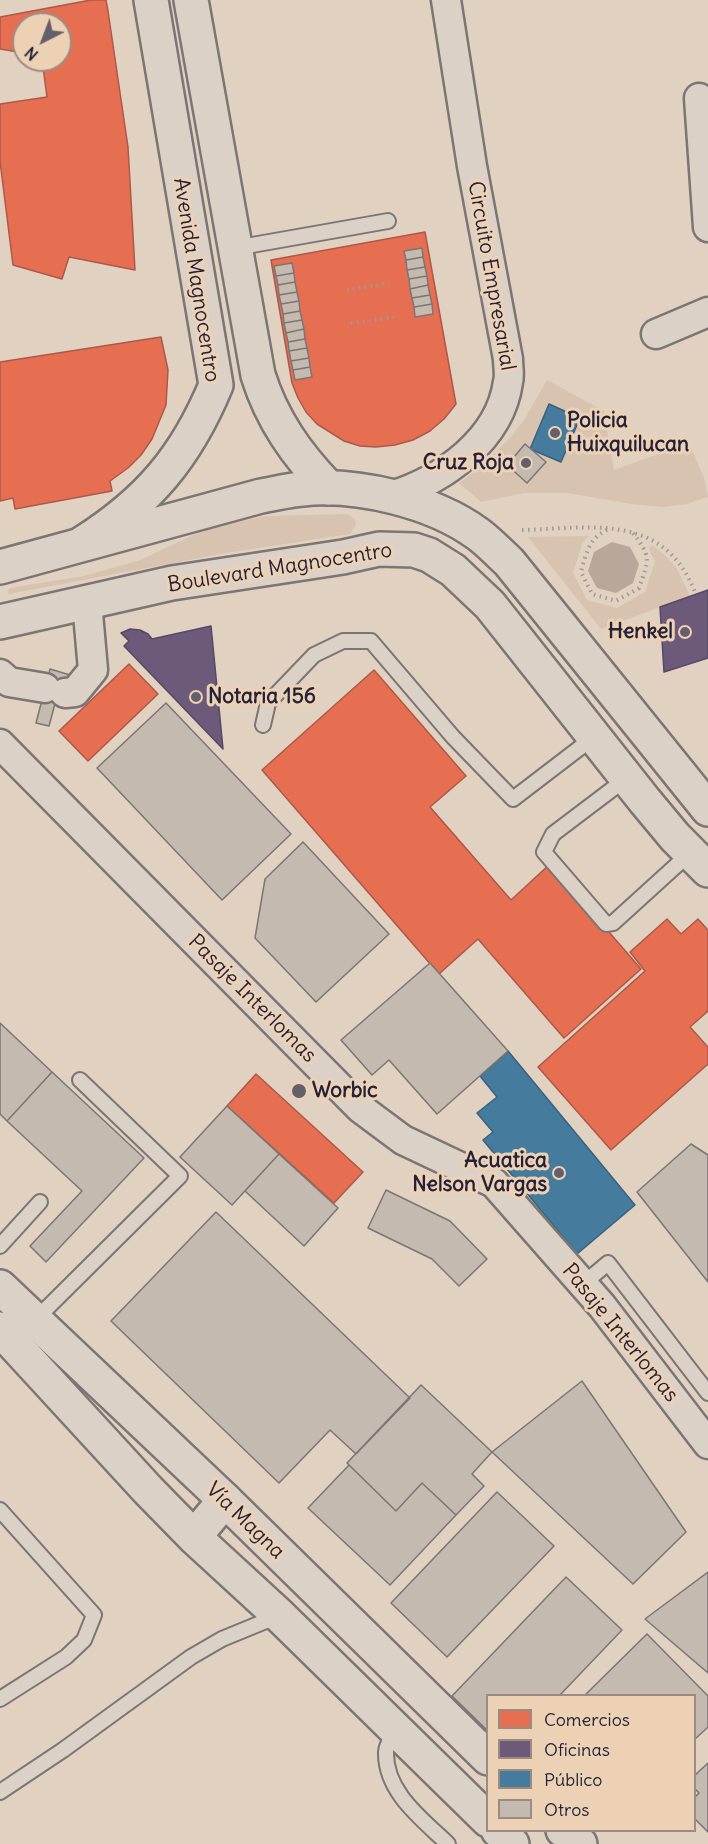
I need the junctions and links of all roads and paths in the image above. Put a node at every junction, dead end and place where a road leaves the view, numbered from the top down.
1 (151, 0) edge
2 (191, 0) edge
3 (446, 0) edge
4 (699, 98) dead end
5 (706, 176) edge
6 (388, 221) dead end
7 (708, 227) edge
8 (235, 248) junction
9 (389, 284) dead end
10 (346, 290) dead end
11 (708, 312) edge
12 (395, 317) dead end
13 (351, 323) dead end
14 (656, 334) dead end
15 (329, 488) junction
16 (391, 496) junction
17 (610, 529) junction
18 (522, 530) dead end
19 (632, 531) junction
20 (81, 545) junction
21 (0, 567) edge
22 (695, 592) dead end
23 (87, 602) junction
24 (0, 622) edge
25 (0, 674) edge
26 (263, 725) dead end
27 (594, 737) junction
28 (0, 744) edge
29 (627, 778) junction
30 (708, 809) edge
31 (699, 861) edge
32 (80, 1080) dead end
33 (40, 1202) dead end
34 (0, 1246) edge
35 (583, 1284) junction
36 (0, 1287) edge
37 (35, 1320) junction
38 (0, 1329) edge
39 (14, 1351) edge
40 (708, 1393) edge
41 (708, 1444) edge
42 (225, 1500) junction
43 (0, 1510) edge
44 (194, 1537) junction
45 (279, 1616) junction
46 (0, 1699) edge
47 (395, 1730) junction
48 (486, 1756) edge
49 (0, 1792) edge
50 (486, 1818) edge
51 (500, 1832) edge
52 (565, 1832) edge
53 (448, 1844) edge
54 (512, 1844) edge
55 (580, 1844) edge

1 - 20 street, Avenida Magnocentro
2 - 8 street, Avenida Magnocentro
3 - 16 street, Circuito Empresarial
4 - 5 street
5 - 7 street
6 - 8 lane
8 - 15 street, Avenida Magnocentro
9 - 10 path
11 - 14 street
12 - 13 path
15 - 16 street
15 - 20 street
16 - 30 street
17 - 18 path
17 - 19 path
17 - 19 path
19 - 22 path
20 - 21 street
23 - 24 street, Boulevard Magnocentro
23 - 25 street
23 - 27 street, Boulevard Magnocentro
26 - 27 lane
27 - 29 street, Boulevard Magnocentro
28 - 35 street, Pasaje Interlomas
29 - 31 street, Boulevard Magnocentro
29 - 31 lane
32 - 37 lane
33 - 34 lane
35 - 40 lane
35 - 41 street, Pasaje Interlomas
36 - 37 street, Vía Magna
37 - 42 street, Vía Magna
38 - 39 street
39 - 44 street
42 - 44 street
42 - 48 street, Vía Magna
43 - 46 lane
44 - 45 street
45 - 47 street
45 - 49 lane
47 - 50 street
47 - 53 lane
51 - 54 street
52 - 55 street

